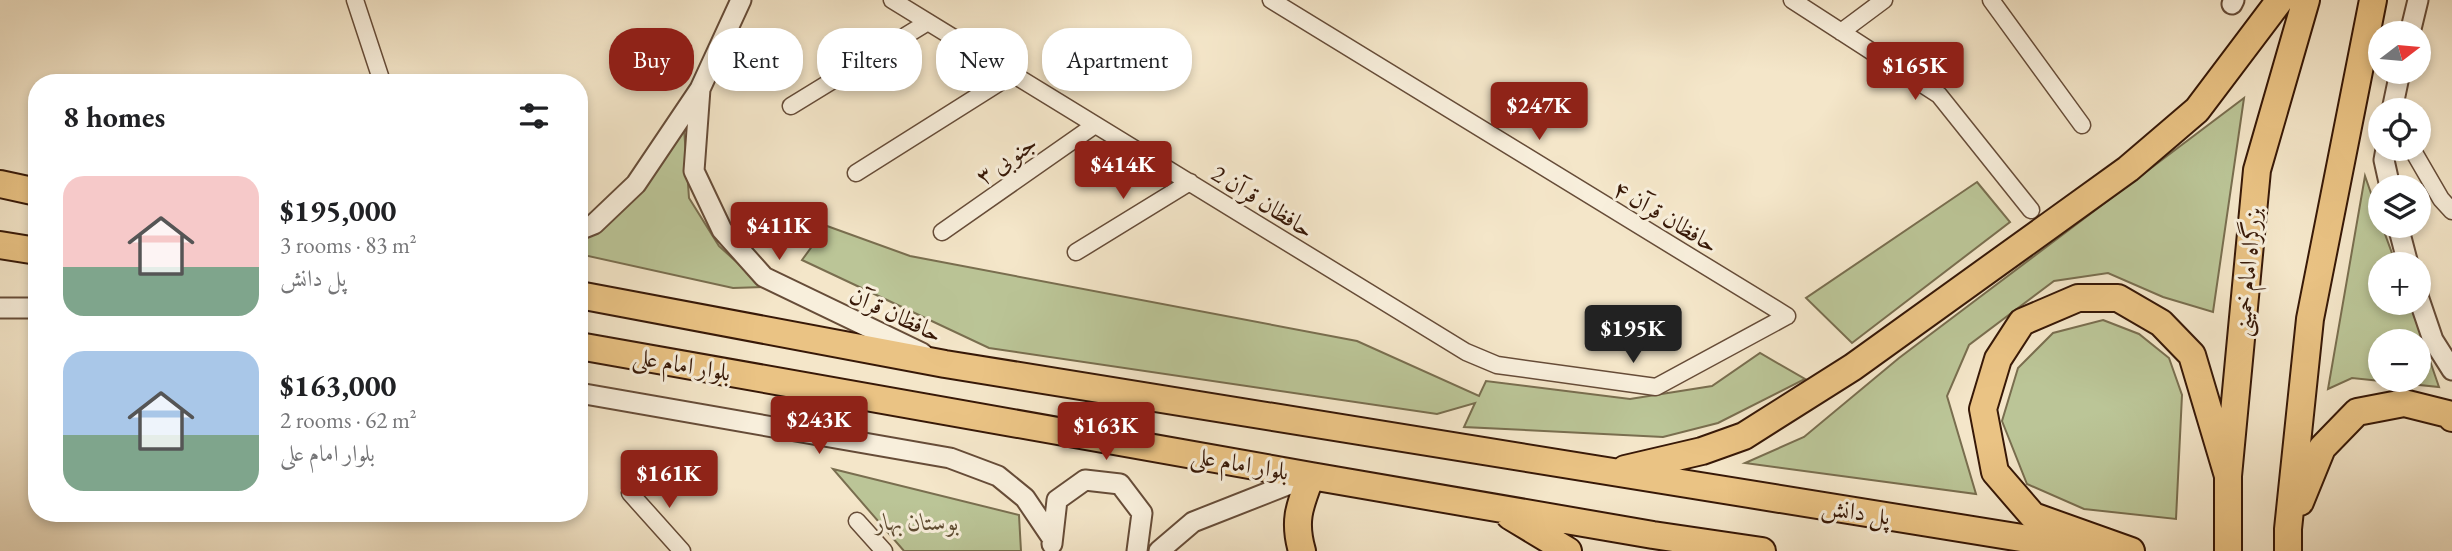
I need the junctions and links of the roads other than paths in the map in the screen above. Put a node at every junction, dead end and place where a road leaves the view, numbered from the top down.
1 (355, 0) edge
2 (741, 0) edge
3 (892, 0) edge
4 (1271, 0) edge
5 (1792, 0) edge
6 (1884, 0) edge
7 (1991, 0) edge
8 (2280, 0) edge
9 (2306, 0) edge
10 (2372, 0) edge
11 (2418, 0) edge
12 (2413, 21) edge
13 (928, 22) junction
14 (938, 28) edge
15 (1842, 32) junction
16 (379, 74) edge
17 (1028, 83) edge
18 (700, 89) junction
19 (986, 91) edge
20 (791, 106) dead end
21 (1095, 125) junction
22 (2082, 125) dead end
23 (2419, 161) edge
24 (856, 173) dead end
25 (1190, 183) junction
26 (0, 184) edge
27 (28, 190) edge
28 (2031, 210) dead end
29 (2452, 211) edge
30 (588, 226) edge
31 (943, 232) dead end
32 (0, 244) edge
33 (28, 249) edge
34 (1076, 252) dead end
35 (588, 297) edge
36 (0, 308) edge
37 (28, 308) edge
38 (2424, 315) edge
39 (1787, 316) joint
40 (588, 348) edge
41 (945, 364) junction
42 (2452, 370) edge
43 (588, 395) edge
44 (2452, 418) edge
45 (1611, 472) junction
46 (1311, 476) junction
47 (2228, 476) junction
48 (630, 493) dead end
49 (1496, 508) junction
50 (857, 521) dead end
51 (1653, 535) junction
52 (2288, 540) edge
53 (1052, 545) edge
54 (682, 551) edge
55 (884, 551) edge
56 (1137, 551) edge
57 (1159, 551) edge
58 (1302, 551) edge
59 (1568, 551) edge
60 (1700, 551) edge
61 (1762, 551) edge
62 (2102, 551) edge
63 (2131, 551) edge
64 (2228, 551) edge

1 - 16 street
2 - 18 street, حافظان قرآن
3 - 13 street, حافظان قرآن 2
4 - 39 street, حافظان قرآن ۴
5 - 15 street
6 - 15 street
7 - 22 street
8 - 45 highway
9 - 47 highway, بزرگراه امام خمینی
10 - 52 highway
11 - 12 street
13 - 14 street, حافظان قرآن 2
13 - 20 street
15 - 28 street
17 - 21 street, حافظان قرآن 2
18 - 30 street
18 - 41 street, حافظان قرآن
19 - 24 street
21 - 25 street, حافظان قرآن 2
21 - 31 street, جنوبی ۳
23 - 29 street
25 - 34 street
25 - 39 street, حافظان قرآن 2
26 - 27 highway
32 - 33 highway
35 - 41 highway, بلوار امام علی
36 - 37 street
38 - 42 street
40 - 46 highway, بلوار امام علی
41 - 45 highway, بلوار امام علی
43 - 53 street
44 - 52 highway
45 - 62 highway, پل دانش
46 - 49 highway, بلوار امام علی
46 - 57 street
46 - 58 highway
47 - 63 highway
47 - 64 highway, بزرگراه امام خمینی
48 - 54 street
49 - 51 highway, بلوار امام علی
49 - 59 highway
50 - 55 street
51 - 60 highway
51 - 61 highway
53 - 56 street

